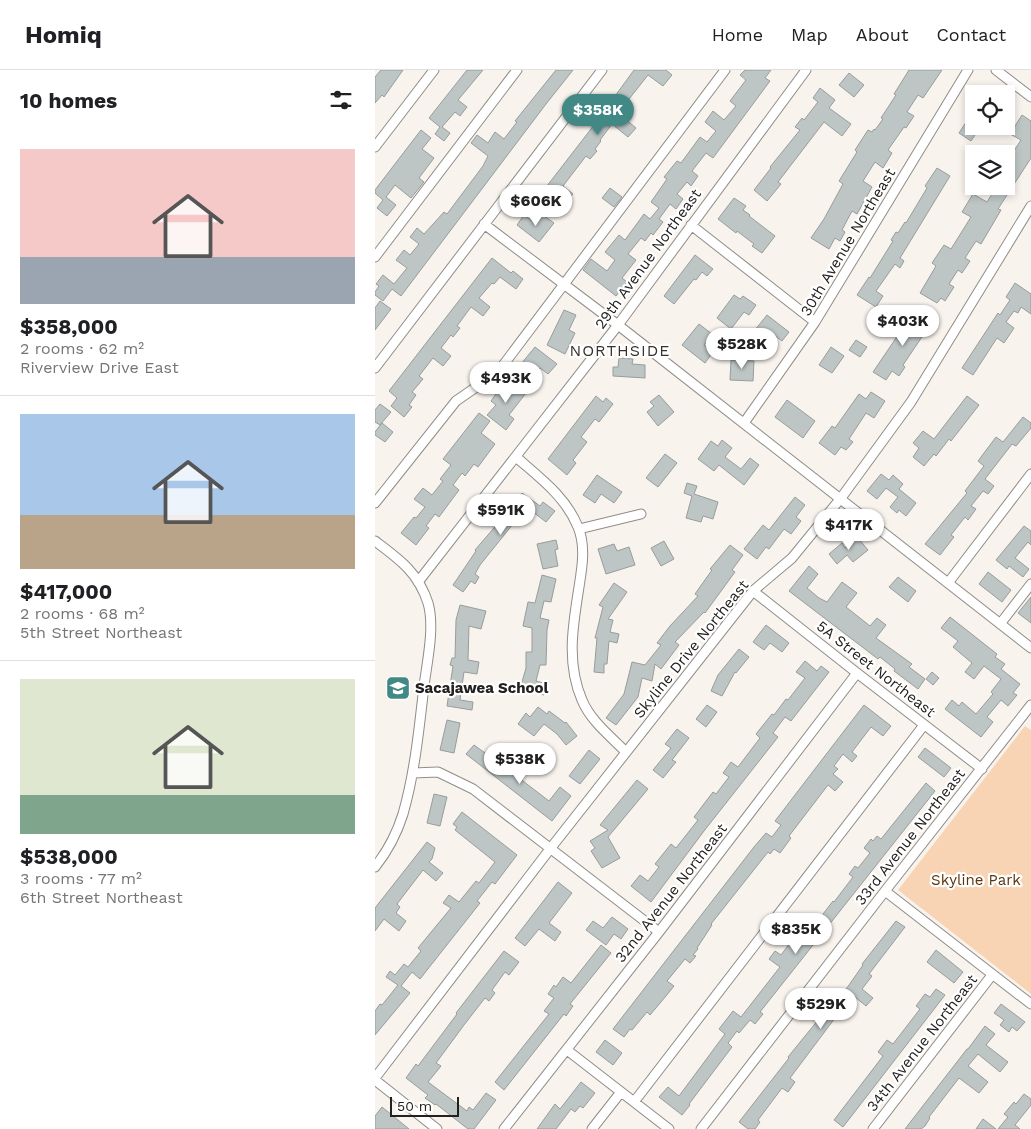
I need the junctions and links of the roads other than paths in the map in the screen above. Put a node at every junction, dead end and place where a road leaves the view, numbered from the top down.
1 (434, 70) edge
2 (517, 70) edge
3 (602, 70) edge
4 (725, 70) edge
5 (806, 70) edge
6 (967, 70) edge
7 (996, 70) edge
8 (1031, 97) edge
9 (375, 147) edge
10 (1031, 206) edge
11 (484, 224) junction
12 (691, 225) junction
13 (375, 257) edge
14 (564, 284) junction
15 (815, 322) junction
16 (618, 325) junction
17 (375, 368) edge
18 (744, 423) junction
19 (516, 457) junction
20 (1031, 474) edge
21 (841, 498) junction
22 (375, 504) edge
23 (641, 514) dead end
24 (579, 529) junction
25 (375, 541) edge
26 (418, 582) junction
27 (948, 583) junction
28 (1031, 584) edge
29 (753, 591) junction
30 (1000, 624) junction
31 (1031, 648) edge
32 (857, 673) junction
33 (1031, 705) edge
34 (924, 725) junction
35 (626, 752) junction
36 (982, 769) junction
37 (413, 773) junction
38 (551, 849) junction
39 (375, 868) edge
40 (885, 891) junction
41 (659, 932) junction
42 (992, 975) junction
43 (1031, 1004) edge
44 (567, 1050) junction
45 (375, 1079) edge
46 (621, 1092) junction
47 (634, 1102) junction
48 (437, 1129) edge
49 (504, 1129) edge
50 (592, 1129) edge
51 (669, 1129) edge
52 (701, 1129) edge
53 (873, 1129) edge

1 - 9 street
2 - 13 street
3 - 11 street
4 - 14 street
5 - 12 street, 29th Avenue Northeast
6 - 15 street, 30th Avenue Northeast
7 - 8 street
10 - 21 street, Skyline Drive Northeast
11 - 14 street
11 - 17 street
12 - 15 street
12 - 16 street, 29th Avenue Northeast
14 - 16 street
14 - 22 street
15 - 18 street, 30th Avenue Northeast
16 - 18 street
16 - 19 street, 29th Avenue Northeast
18 - 21 street
19 - 24 street
19 - 26 street, 29th Avenue Northeast
20 - 27 street
21 - 27 street
21 - 29 street, Skyline Drive Northeast
23 - 24 street
24 - 35 street
25 - 26 street
26 - 37 street
27 - 30 street
28 - 30 street
29 - 32 street, 5A Street Northeast
29 - 35 street, Skyline Drive Northeast
30 - 31 street
32 - 34 street, 5A Street Northeast
32 - 41 street, 32nd Avenue Northeast
33 - 36 street, 33rd Avenue Northeast
34 - 36 street, 5A Street Northeast
34 - 47 street
35 - 38 street, Skyline Drive Northeast
36 - 40 street, 33rd Avenue Northeast
37 - 38 street
37 - 39 street
38 - 41 street
38 - 45 street, Skyline Drive Northeast
40 - 42 street
40 - 52 street, 33rd Avenue Northeast
41 - 44 street, 32nd Avenue Northeast
42 - 43 street
42 - 53 street, 34th Avenue Northeast
44 - 46 street
44 - 49 street, 32nd Avenue Northeast
45 - 48 street
46 - 47 street
46 - 50 street
47 - 51 street

